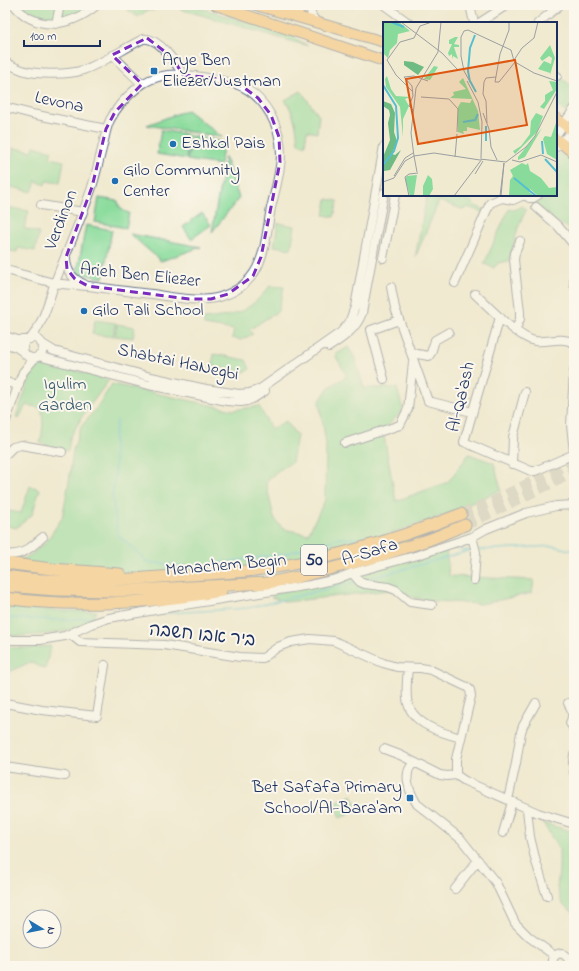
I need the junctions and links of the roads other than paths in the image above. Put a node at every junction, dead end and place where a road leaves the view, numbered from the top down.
1 (14, 5) edge
2 (60, 5) edge
3 (97, 5) edge
4 (216, 5) edge
5 (256, 5) edge
6 (308, 5) edge
7 (312, 5) edge
8 (384, 5) edge
9 (470, 5) edge
10 (507, 5) edge
11 (560, 5) edge
12 (290, 15) junction
13 (488, 20) edge
14 (408, 22) edge
15 (474, 22) edge
16 (539, 22) edge
17 (56, 24) junction
18 (319, 24) junction
19 (383, 42) edge
20 (112, 55) junction
21 (379, 59) edge
22 (5, 62) edge
23 (182, 74) junction
24 (142, 84) junction
25 (5, 107) edge
26 (574, 109) edge
27 (560, 121) edge
28 (106, 129) junction
29 (573, 131) edge
30 (557, 143) edge
31 (572, 151) edge
32 (383, 152) edge
33 (383, 196) edge
34 (394, 196) edge
35 (523, 196) edge
36 (501, 197) edge
37 (41, 205) dead end
38 (536, 207) dead end
39 (83, 212) junction
40 (520, 241) dead end
41 (574, 245) edge
42 (66, 257) junction
43 (383, 258) dead end
44 (574, 266) edge
45 (10, 271) dead end
46 (55, 282) junction
47 (455, 283) dead end
48 (574, 285) edge
49 (88, 286) junction
50 (391, 287) dead end
51 (475, 294) dead end
52 (500, 317) junction
53 (399, 320) junction
54 (41, 321) junction
55 (515, 330) junction
56 (449, 332) dead end
57 (5, 336) edge
58 (28, 339) junction
59 (40, 342) junction
60 (574, 343) edge
61 (5, 344) edge
62 (24, 353) junction
63 (412, 356) junction
64 (37, 357) junction
65 (23, 372) junction
66 (574, 372) edge
67 (384, 379) dead end
68 (5, 382) edge
69 (19, 385) junction
70 (525, 392) dead end
71 (472, 412) junction
72 (5, 423) edge
73 (345, 443) dead end
74 (62, 452) dead end
75 (574, 453) edge
76 (5, 455) edge
77 (512, 464) junction
78 (574, 505) edge
79 (461, 514) tunnel mouth
80 (465, 525) tunnel mouth
81 (43, 536) dead end
82 (472, 537) junction
83 (5, 554) edge
84 (5, 563) edge
85 (352, 573) junction
86 (5, 576) edge
87 (161, 577) junction
88 (474, 580) dead end
89 (267, 583) junction
90 (5, 586) edge
91 (5, 598) edge
92 (432, 605) dead end
93 (70, 634) junction
94 (5, 640) edge
95 (105, 665) dead end
96 (408, 668) junction
97 (5, 703) edge
98 (536, 703) dead end
99 (568, 703) dead end
100 (574, 729) edge
101 (461, 738) junction
102 (384, 749) dead end
103 (574, 754) edge
104 (414, 762) junction
105 (5, 767) edge
106 (574, 773) edge
107 (456, 775) junction
108 (65, 776) dead end
109 (510, 801) junction
110 (528, 808) junction
111 (574, 824) edge
112 (503, 833) dead end
113 (478, 860) junction
114 (455, 889) dead end
115 (547, 896) dead end
116 (555, 956) junction
117 (570, 962) edge
118 (554, 966) edge

1 - 17 street
2 - 17 street
3 - 17 street
4 - 21 main road
5 - 12 main road
6 - 12 street
7 - 18 street
8 - 14 street
9 - 15 street
10 - 13 street
11 - 16 street
12 - 18 main road
18 - 19 main road
20 - 22 street
20 - 23 street
20 - 24 street
23 - 24 street, Arieh Ben Eliezer
23 - 49 street, Arieh Ben Eliezer
24 - 28 street, Arieh Ben Eliezer
25 - 28 street, Levona
26 - 27 street
27 - 29 main road
27 - 30 street
28 - 39 street, Verdinon
29 - 30 street
30 - 31 main road
32 - 59 street, Shabtai HaNegbi
33 - 64 street, Shabtai HaNegbi
34 - 43 street
35 - 36 street
36 - 47 street
37 - 39 street
38 - 41 street
39 - 42 street, Verdinon
40 - 55 street
42 - 46 street, Verdinon
42 - 49 street
44 - 48 street
45 - 46 street, Arieh Ben Eliezer
46 - 49 street, Arieh Ben Eliezer
46 - 54 street, Verdinon
50 - 53 street
51 - 52 street
52 - 55 street
52 - 71 street, Al-Qa'ash
53 - 63 street
53 - 67 street
54 - 58 street, Verdinon
54 - 59 street, Verdinon
55 - 60 street
56 - 63 street
57 - 58 street
58 - 59 street
58 - 62 street
59 - 64 street
61 - 62 street
62 - 64 street
62 - 65 street
63 - 71 street
63 - 73 street
64 - 65 street
65 - 69 street
66 - 75 street
68 - 69 street
69 - 72 street
70 - 77 street
71 - 77 street, Al-Qa'ash
74 - 76 street
75 - 77 street, Al-Qa'ash
78 - 82 street, A-Safa
79 - 87 highway, Menachem Begin / 50
80 - 89 highway, Menachem Begin / 50
81 - 83 street
82 - 85 street, A-Safa
82 - 88 street
84 - 87 highway
85 - 92 street
85 - 93 street, A-Safa
86 - 87 highway, Menachem Begin / 50
89 - 90 highway, Menachem Begin / 50
89 - 91 highway
93 - 94 street, A-Safa
93 - 96 street, ביר אבו חשבה
95 - 97 street
96 - 101 street
96 - 101 street, ביר אבו חשבה
98 - 109 street
99 - 100 street
101 - 107 street, ביר אבו חשבה
102 - 104 street
103 - 106 street
104 - 107 street
104 - 113 street
105 - 108 street
107 - 109 street
109 - 110 street
109 - 112 street
110 - 111 street
110 - 115 street
113 - 114 street
113 - 116 street
116 - 117 street
116 - 118 street

